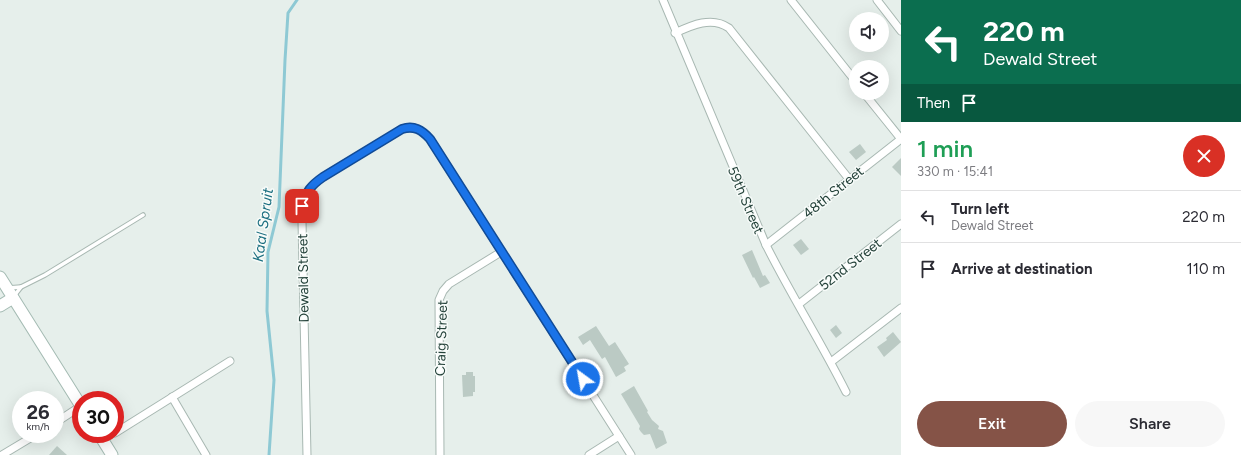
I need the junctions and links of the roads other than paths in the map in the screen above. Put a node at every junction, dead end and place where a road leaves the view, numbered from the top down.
1 (662, 0) edge
2 (791, 0) edge
3 (877, 0) edge
4 (901, 31) edge
5 (675, 32) junction
6 (849, 73) edge
7 (870, 100) edge
8 (901, 139) edge
9 (849, 179) junction
10 (143, 215) dead end
11 (901, 224) edge
12 (766, 245) junction
13 (501, 252) junction
14 (0, 277) edge
15 (21, 287) junction
16 (3, 289) edge
17 (13, 298) junction
18 (798, 304) junction
19 (0, 306) edge
20 (901, 308) edge
21 (230, 361) dead end
22 (831, 362) junction
23 (72, 391) edge
24 (846, 392) dead end
25 (172, 397) junction
26 (124, 427) edge
27 (619, 436) junction
28 (23, 443) edge
29 (105, 443) edge
30 (2, 455) edge
31 (112, 455) edge
32 (206, 455) edge
33 (307, 455) edge
34 (440, 455) edge
35 (589, 455) edge
36 (632, 455) edge

1 - 5 street, 59th Street
2 - 6 street
3 - 4 street
5 - 9 street
5 - 12 street, 59th Street
7 - 8 street
8 - 9 street, 48th Street
9 - 12 street, 48th Street
10 - 15 lane
11 - 18 street, 52nd Street
12 - 18 street, 59th Street
13 - 27 street
13 - 33 street, Dewald Street
13 - 34 street, Craig Street
14 - 16 street
15 - 16 lane
15 - 17 lane
16 - 17 street
17 - 19 street
17 - 23 street
18 - 22 street, 59th Street
20 - 22 street
21 - 25 street
22 - 24 street, 59th Street
25 - 26 street
25 - 32 street
27 - 35 street
27 - 36 street
28 - 30 street
29 - 31 street

